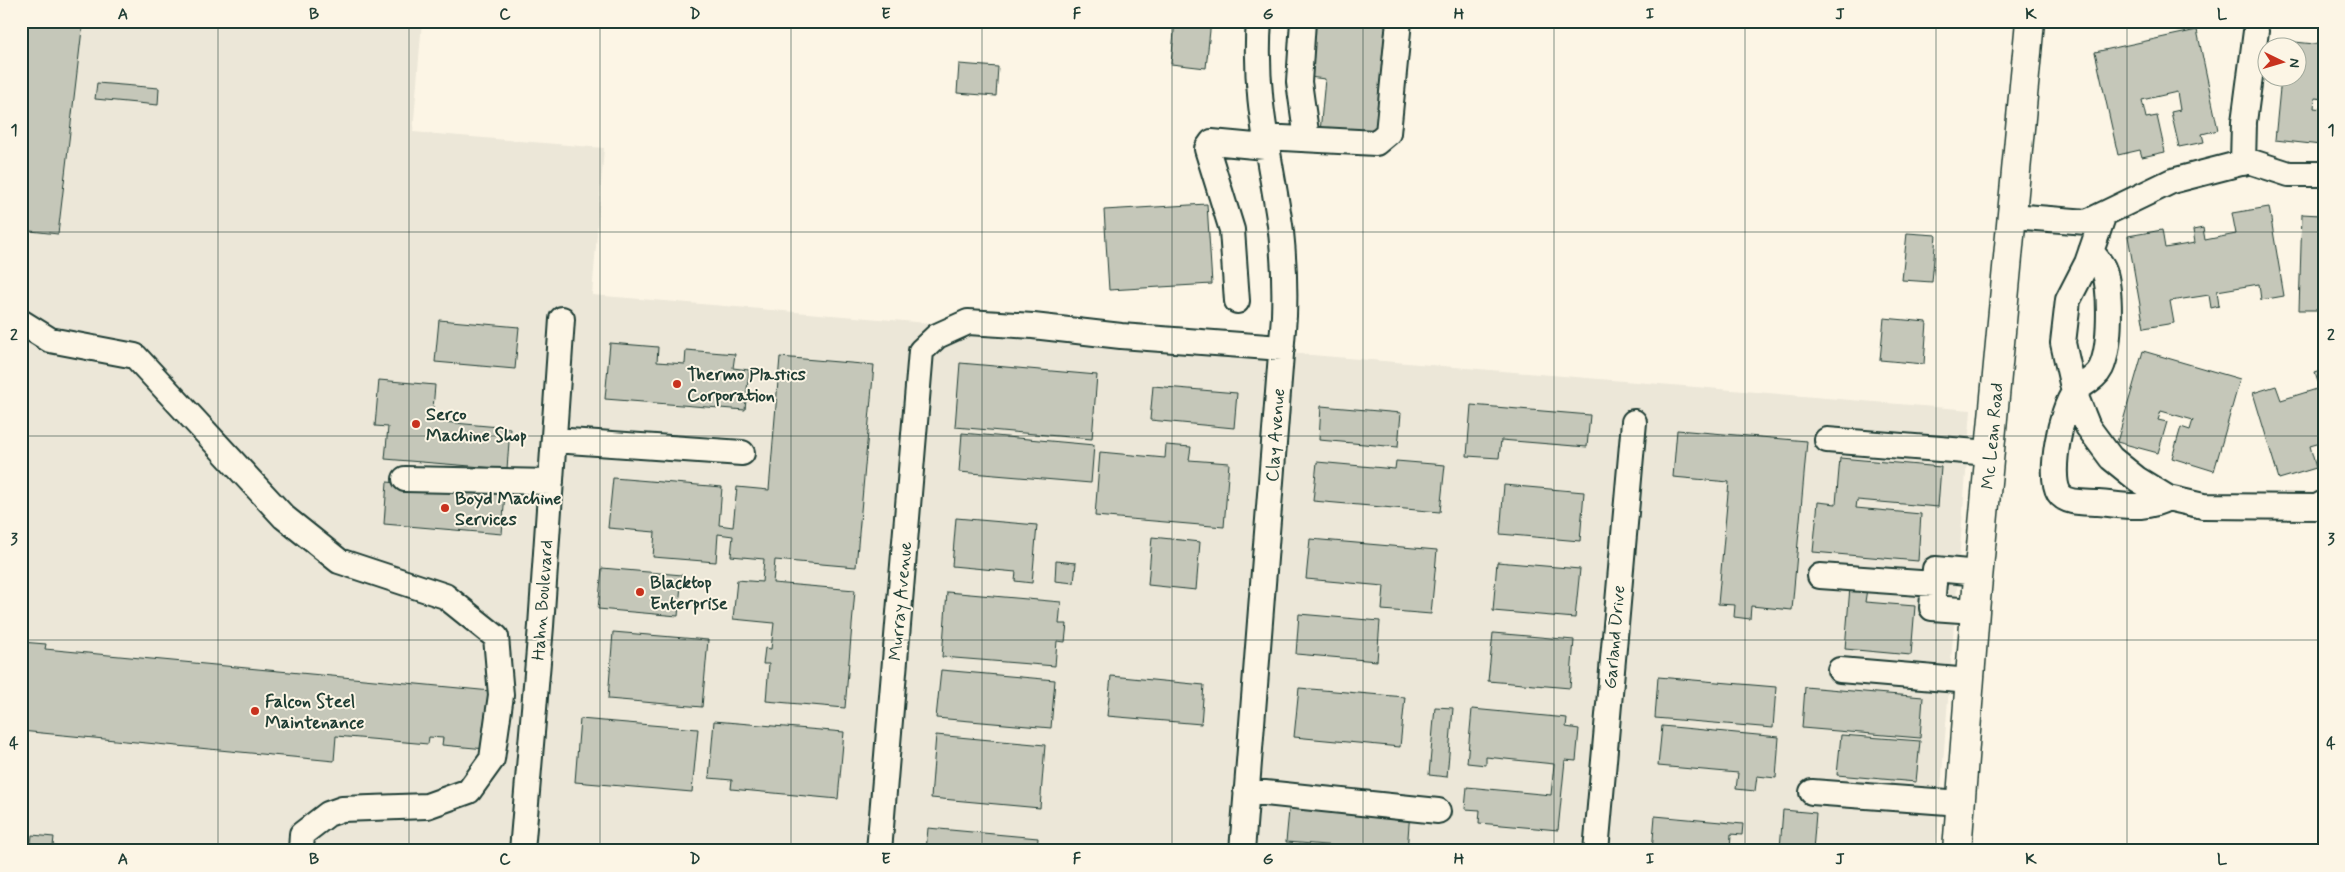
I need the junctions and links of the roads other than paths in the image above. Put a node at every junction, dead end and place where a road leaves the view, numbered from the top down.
1 (1259, 21) edge
2 (1303, 21) edge
3 (1399, 21) edge
4 (2030, 21) edge
5 (2256, 31) dead end
6 (1307, 139) junction
7 (1264, 142) junction
8 (2243, 163) junction
9 (2324, 174) edge
10 (2104, 214) junction
11 (2012, 216) junction
12 (2091, 251) junction
13 (1237, 301) dead end
14 (562, 319) dead end
15 (21, 322) edge
16 (1282, 348) junction
17 (2074, 392) junction
18 (1634, 422) dead end
19 (554, 440) junction
20 (1827, 440) dead end
21 (742, 453) dead end
22 (1990, 453) junction
23 (405, 478) dead end
24 (551, 482) junction
25 (2168, 498) junction
26 (2324, 503) edge
27 (1979, 573) junction
28 (1820, 576) dead end
29 (1934, 584) junction
30 (1975, 611) junction
31 (1840, 670) dead end
32 (1970, 681) junction
33 (1246, 791) junction
34 (1812, 792) dead end
35 (1961, 803) junction
36 (1438, 811) dead end
37 (301, 851) edge
38 (522, 851) edge
39 (879, 851) edge
40 (1242, 851) edge
41 (1596, 851) edge
42 (1957, 851) edge

1 - 7 street, Clay Avenue
2 - 6 street
3 - 6 street
4 - 11 main road, Mc Lean Road
5 - 8 street
6 - 7 street
7 - 13 street
7 - 16 street, Clay Avenue
8 - 9 street
8 - 10 street
10 - 11 street
10 - 12 street
11 - 22 main road, Mc Lean Road
12 - 17 street
12 - 17 street
14 - 19 street, Hahn Boulevard
15 - 37 street
16 - 33 street, Clay Avenue
16 - 39 street, Murray Avenue
17 - 25 street
17 - 25 street
18 - 41 street, Garland Drive
19 - 21 street
19 - 24 street, Hahn Boulevard
20 - 22 street
22 - 27 main road, Mc Lean Road
23 - 24 street
24 - 38 street, Hahn Boulevard
25 - 26 street
27 - 29 street
27 - 30 main road, Mc Lean Road
28 - 29 street
29 - 30 street
30 - 32 main road, Mc Lean Road
31 - 32 street
32 - 35 main road, Mc Lean Road
33 - 36 street
33 - 40 street, Clay Avenue
34 - 35 street
35 - 42 main road, Mc Lean Road

